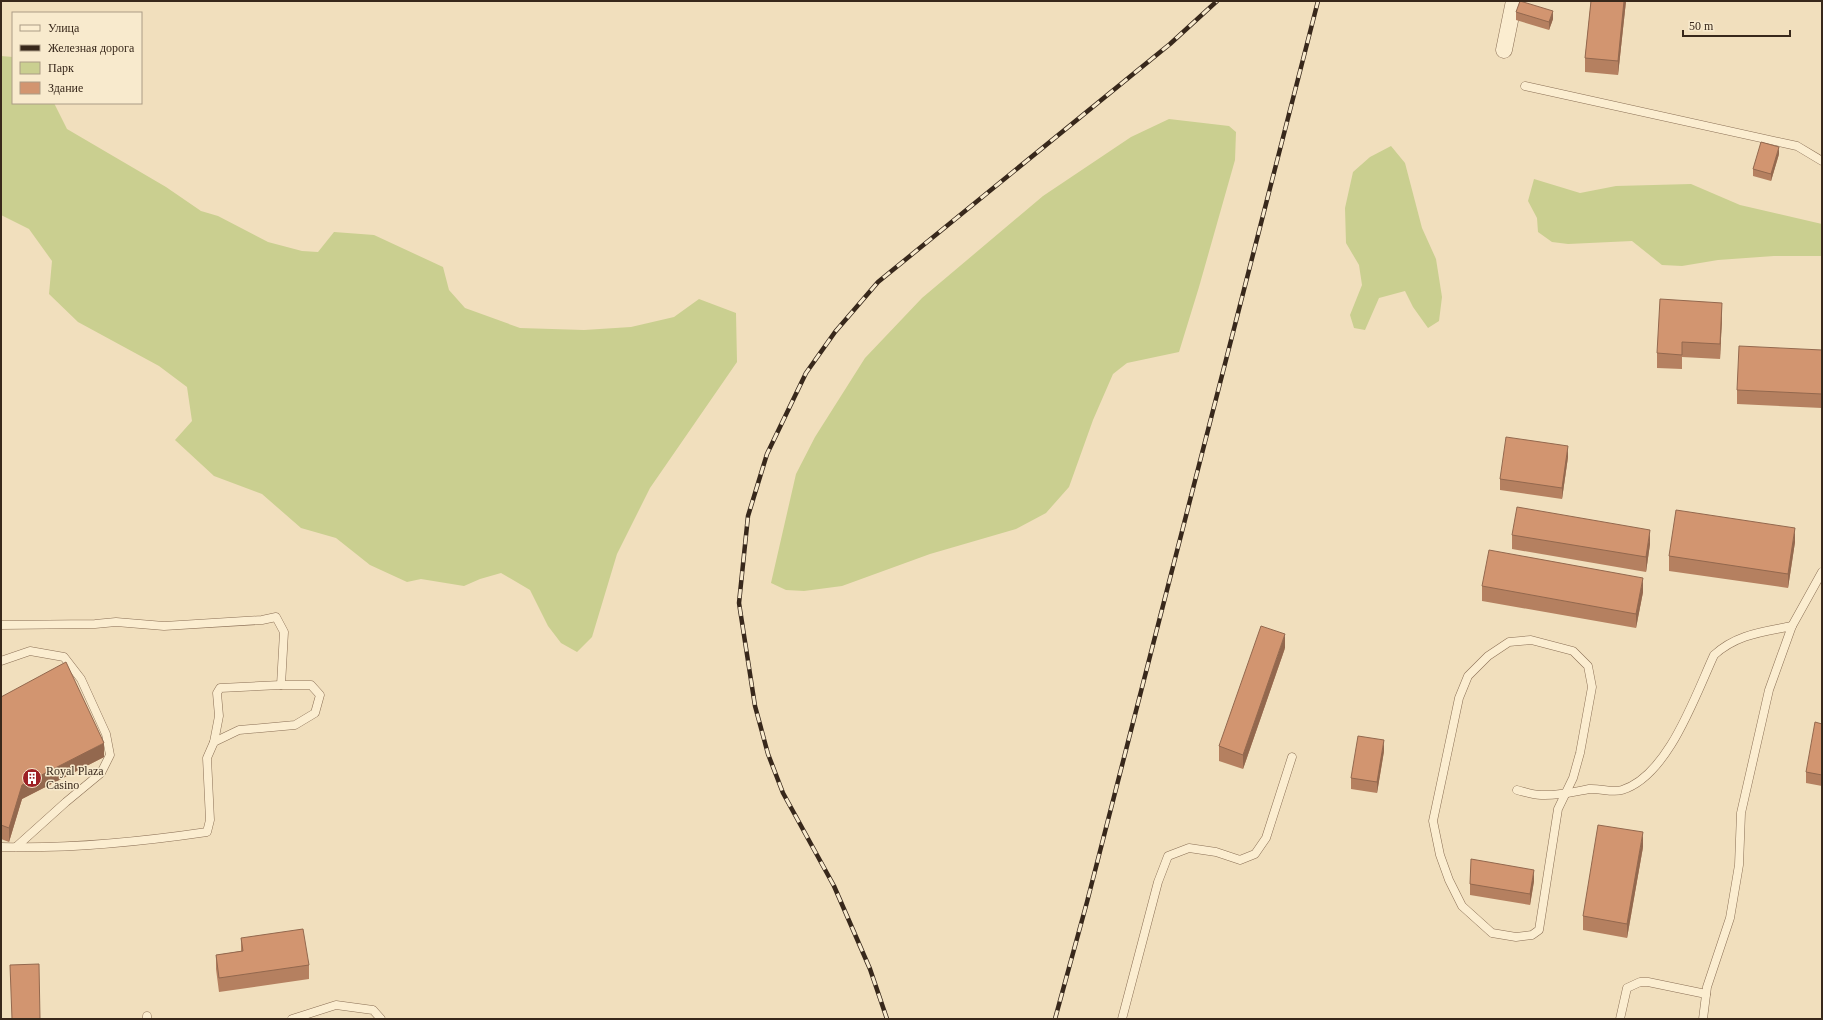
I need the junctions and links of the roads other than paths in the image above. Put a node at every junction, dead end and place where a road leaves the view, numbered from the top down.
1 (1514, 1) edge
2 (1504, 50) dead end
3 (1525, 86) dead end
4 (1822, 161) edge
5 (1822, 572) edge
6 (1, 626) edge
7 (1792, 626) junction
8 (1, 661) edge
9 (281, 685) junction
10 (214, 742) junction
11 (1292, 757) dead end
12 (1517, 790) dead end
13 (1565, 794) junction
14 (1, 847) edge
15 (16, 848) junction
16 (1706, 994) junction
17 (292, 1019) edge
18 (381, 1019) edge
19 (1122, 1019) edge
20 (1620, 1019) edge
21 (1703, 1019) edge

1 - 2 street
3 - 4 lane
5 - 7 lane
6 - 9 lane
7 - 13 lane
7 - 16 lane
8 - 15 lane
9 - 10 lane
9 - 10 lane
10 - 15 lane
11 - 19 lane
12 - 13 lane
13 - 13 lane
14 - 15 lane
16 - 20 lane
16 - 21 lane
17 - 18 lane

